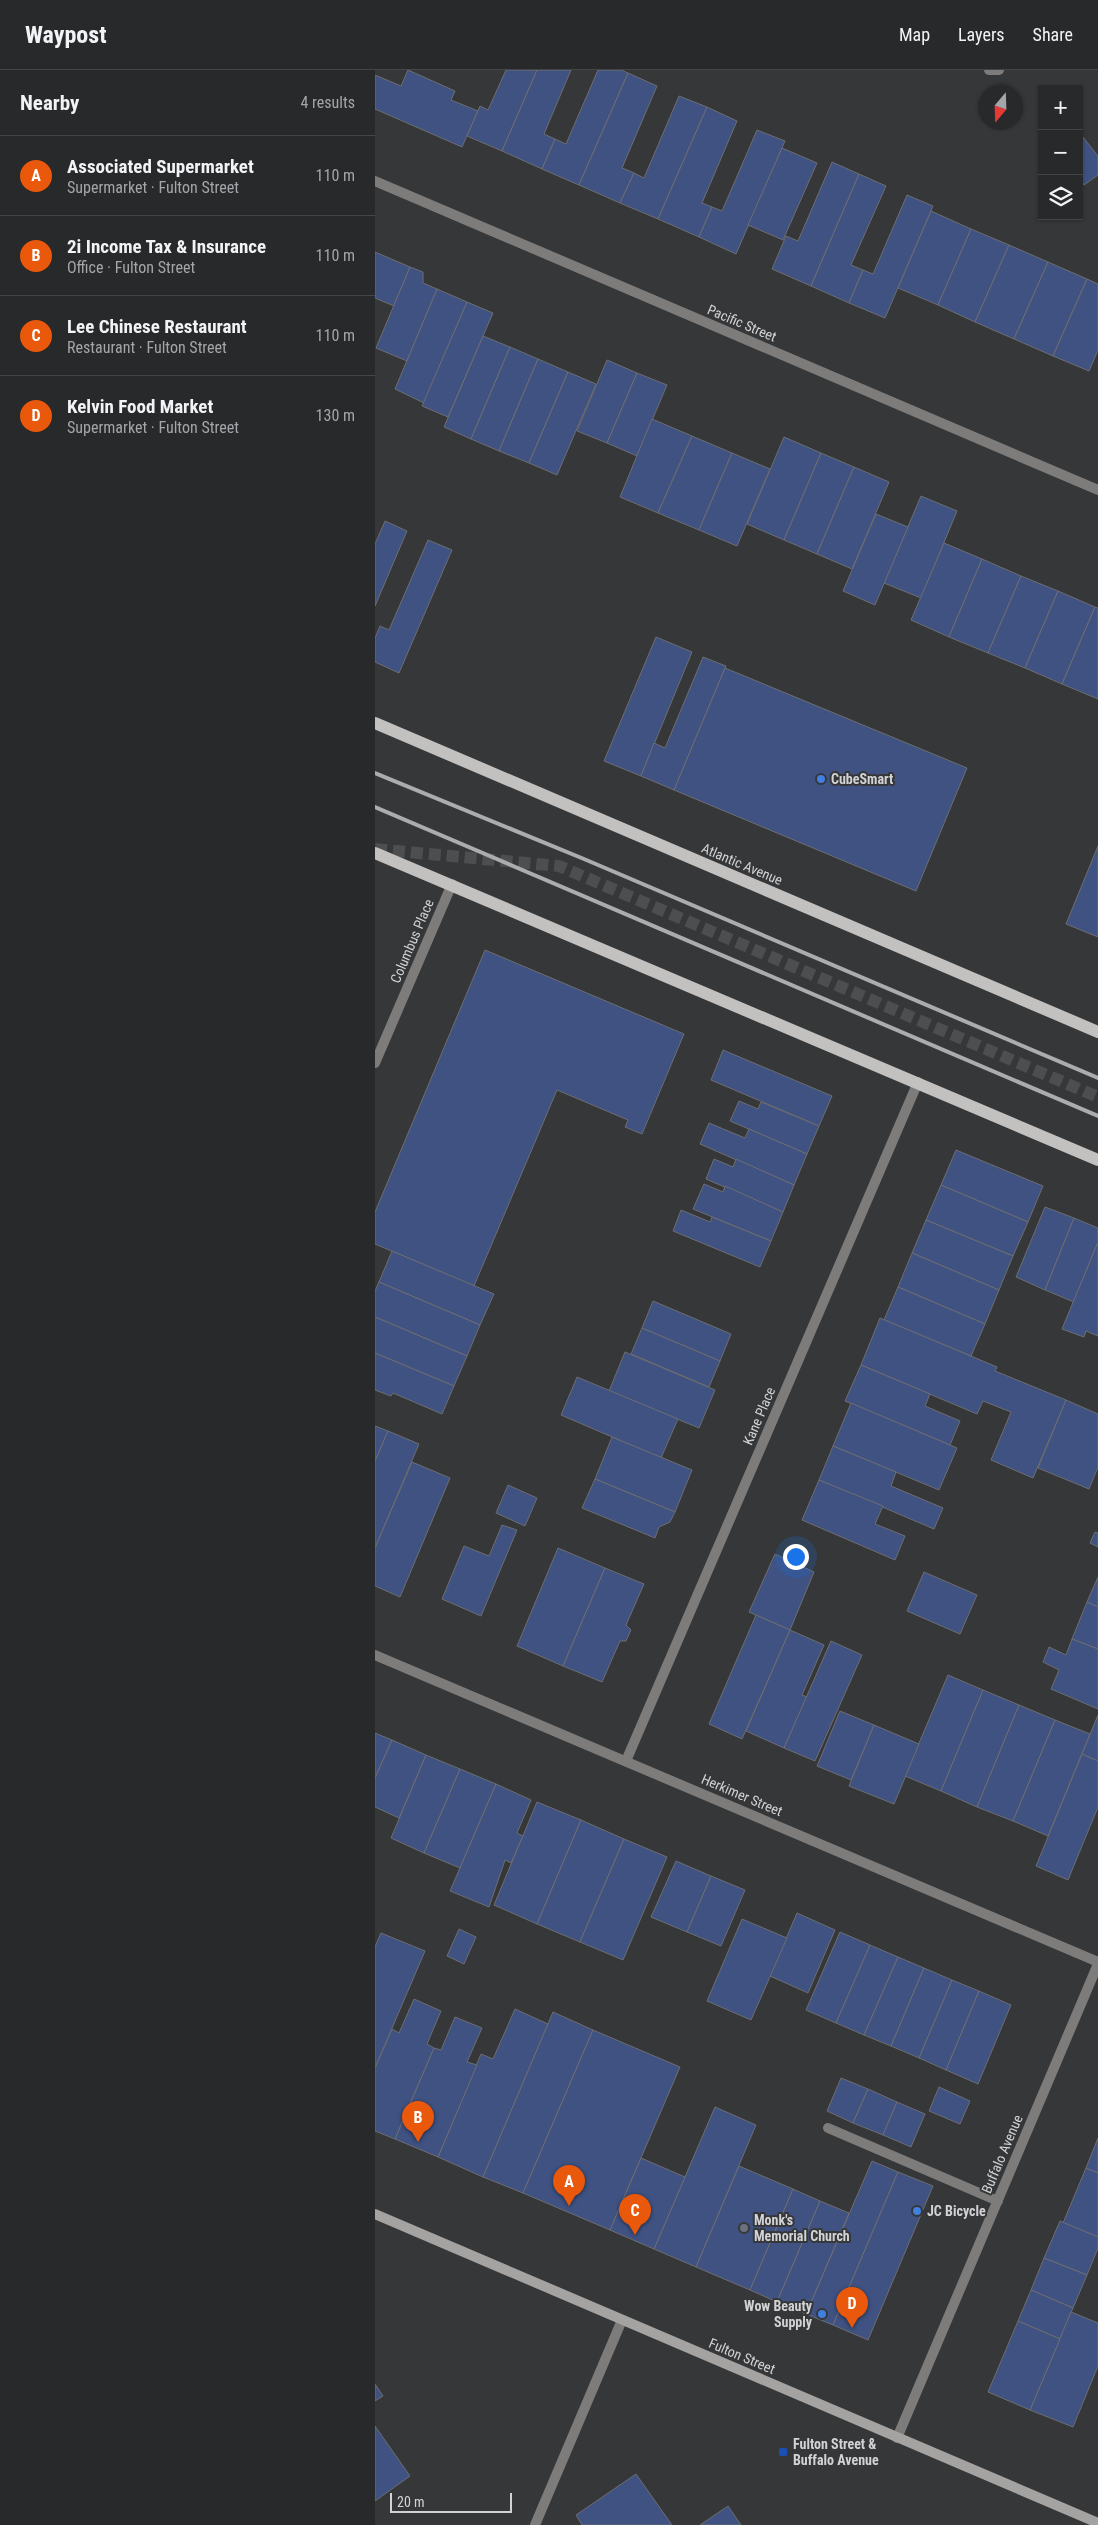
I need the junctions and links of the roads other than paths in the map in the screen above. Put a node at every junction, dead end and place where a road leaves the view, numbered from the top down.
1 (989, 70) edge
2 (999, 70) edge
3 (375, 181) edge
4 (1098, 490) edge
5 (375, 723) edge
6 (375, 853) edge
7 (452, 884) junction
8 (1098, 1032) edge
9 (375, 1063) edge
10 (918, 1082) junction
11 (1098, 1160) edge
12 (375, 1654) edge
13 (626, 1761) junction
14 (1098, 1963) edge
15 (828, 2128) dead end
16 (998, 2201) junction
17 (375, 2214) edge
18 (622, 2320) junction
19 (897, 2438) junction
20 (1098, 2523) edge
21 (535, 2525) edge

1 - 2 street
3 - 4 street, Pacific Street
5 - 8 main road, Atlantic Avenue
6 - 7 main road
7 - 9 street, Columbus Place
7 - 10 main road
10 - 11 main road
10 - 13 street, Kane Place
12 - 13 street, Herkimer Street
13 - 14 street, Herkimer Street
14 - 16 street, Buffalo Avenue
15 - 16 street
16 - 19 street, Buffalo Avenue
17 - 18 main road, Fulton Street
18 - 19 main road, Fulton Street
18 - 21 street
19 - 20 main road, Fulton Street

